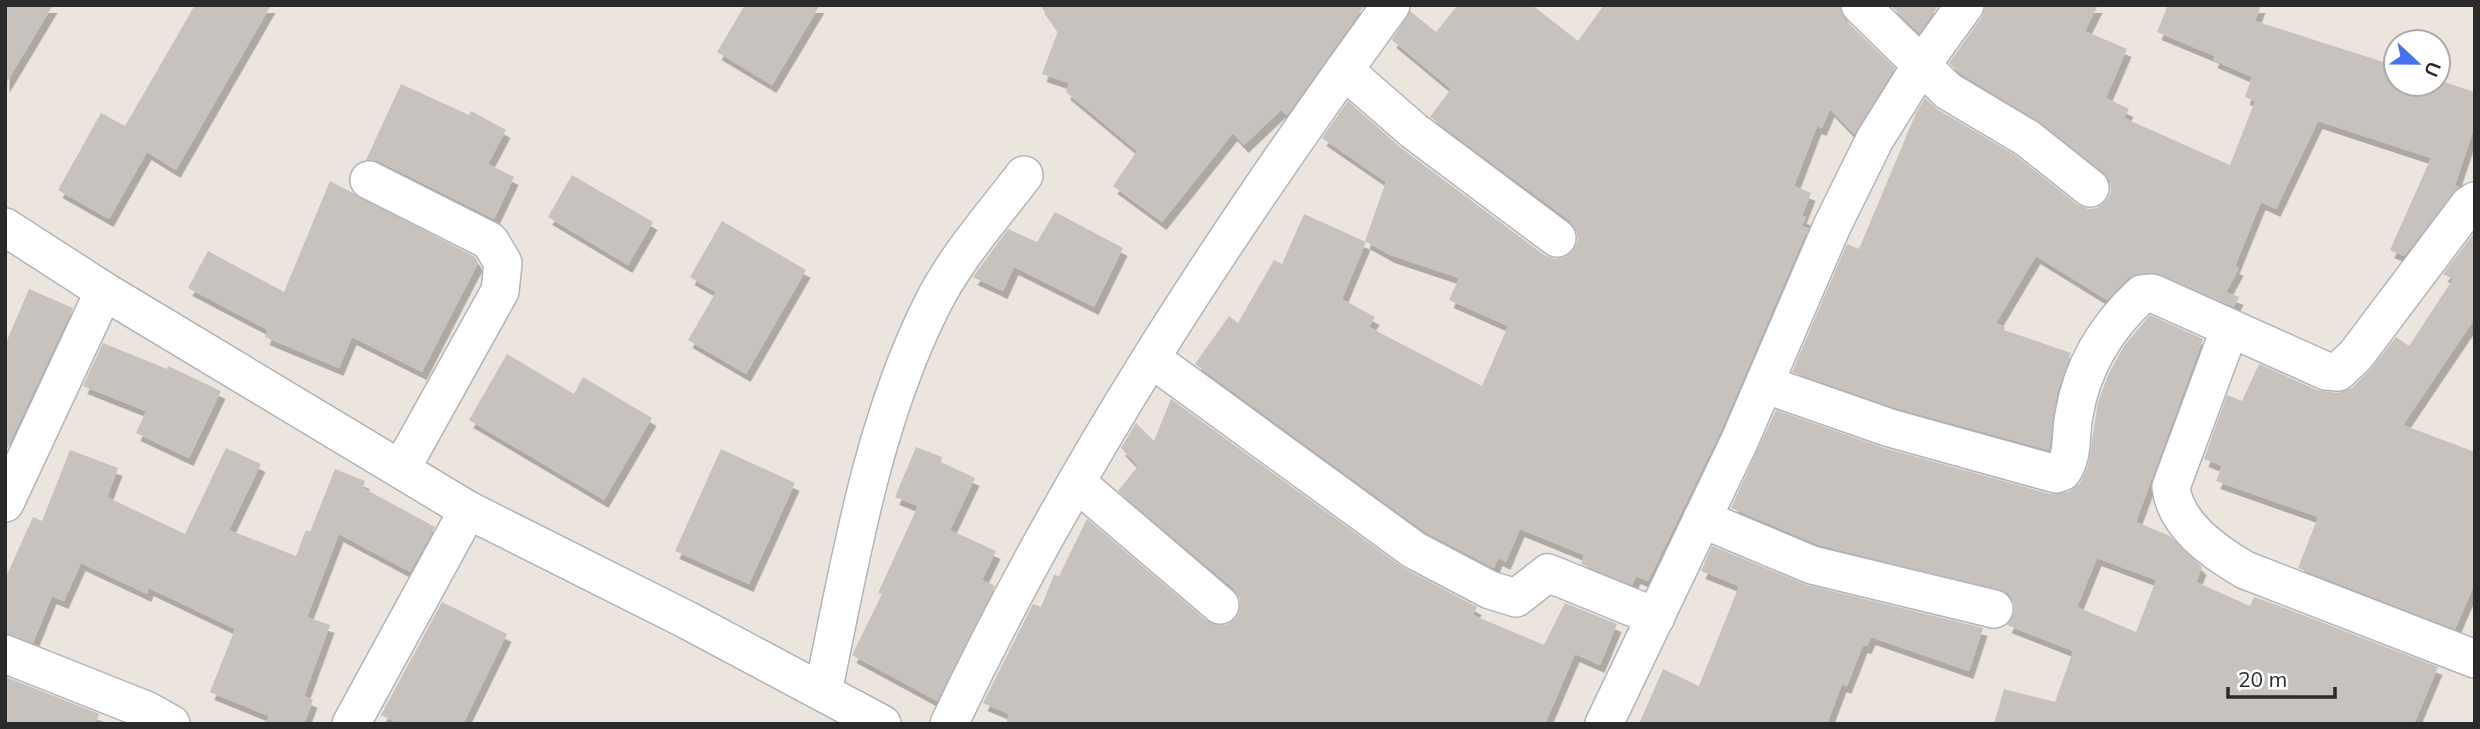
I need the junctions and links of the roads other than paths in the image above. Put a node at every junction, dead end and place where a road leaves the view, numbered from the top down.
1 (1391, 5) edge
2 (1860, 5) edge
3 (1965, 5) edge
4 (1920, 67) junction
5 (1344, 71) junction
6 (1024, 175) dead end
7 (369, 180) dead end
8 (2090, 188) dead end
9 (2475, 201) edge
10 (5, 227) edge
11 (1557, 238) dead end
12 (104, 292) junction
13 (2230, 328) junction
14 (1152, 359) junction
15 (1764, 384) junction
16 (401, 469) junction
17 (1077, 483) junction
18 (5, 503) edge
19 (468, 510) junction
20 (1702, 519) junction
21 (1220, 605) dead end
22 (1994, 609) dead end
23 (1656, 617) junction
24 (5, 654) edge
25 (2475, 659) edge
26 (823, 692) junction
27 (171, 724) edge
28 (351, 724) edge
29 (882, 724) edge
30 (949, 724) edge
31 (1604, 724) edge

1 - 5 street
2 - 4 street
3 - 4 street
4 - 8 street
4 - 15 street
5 - 11 street
5 - 14 street
6 - 26 street
7 - 16 street
9 - 13 street
10 - 12 street
12 - 16 street
12 - 18 street
13 - 15 street
13 - 25 street
14 - 17 street
14 - 23 street
15 - 20 street
16 - 19 street
17 - 21 street
17 - 30 street
19 - 26 street
19 - 28 street
20 - 22 street
20 - 23 street
23 - 31 street
24 - 27 street
26 - 29 street

